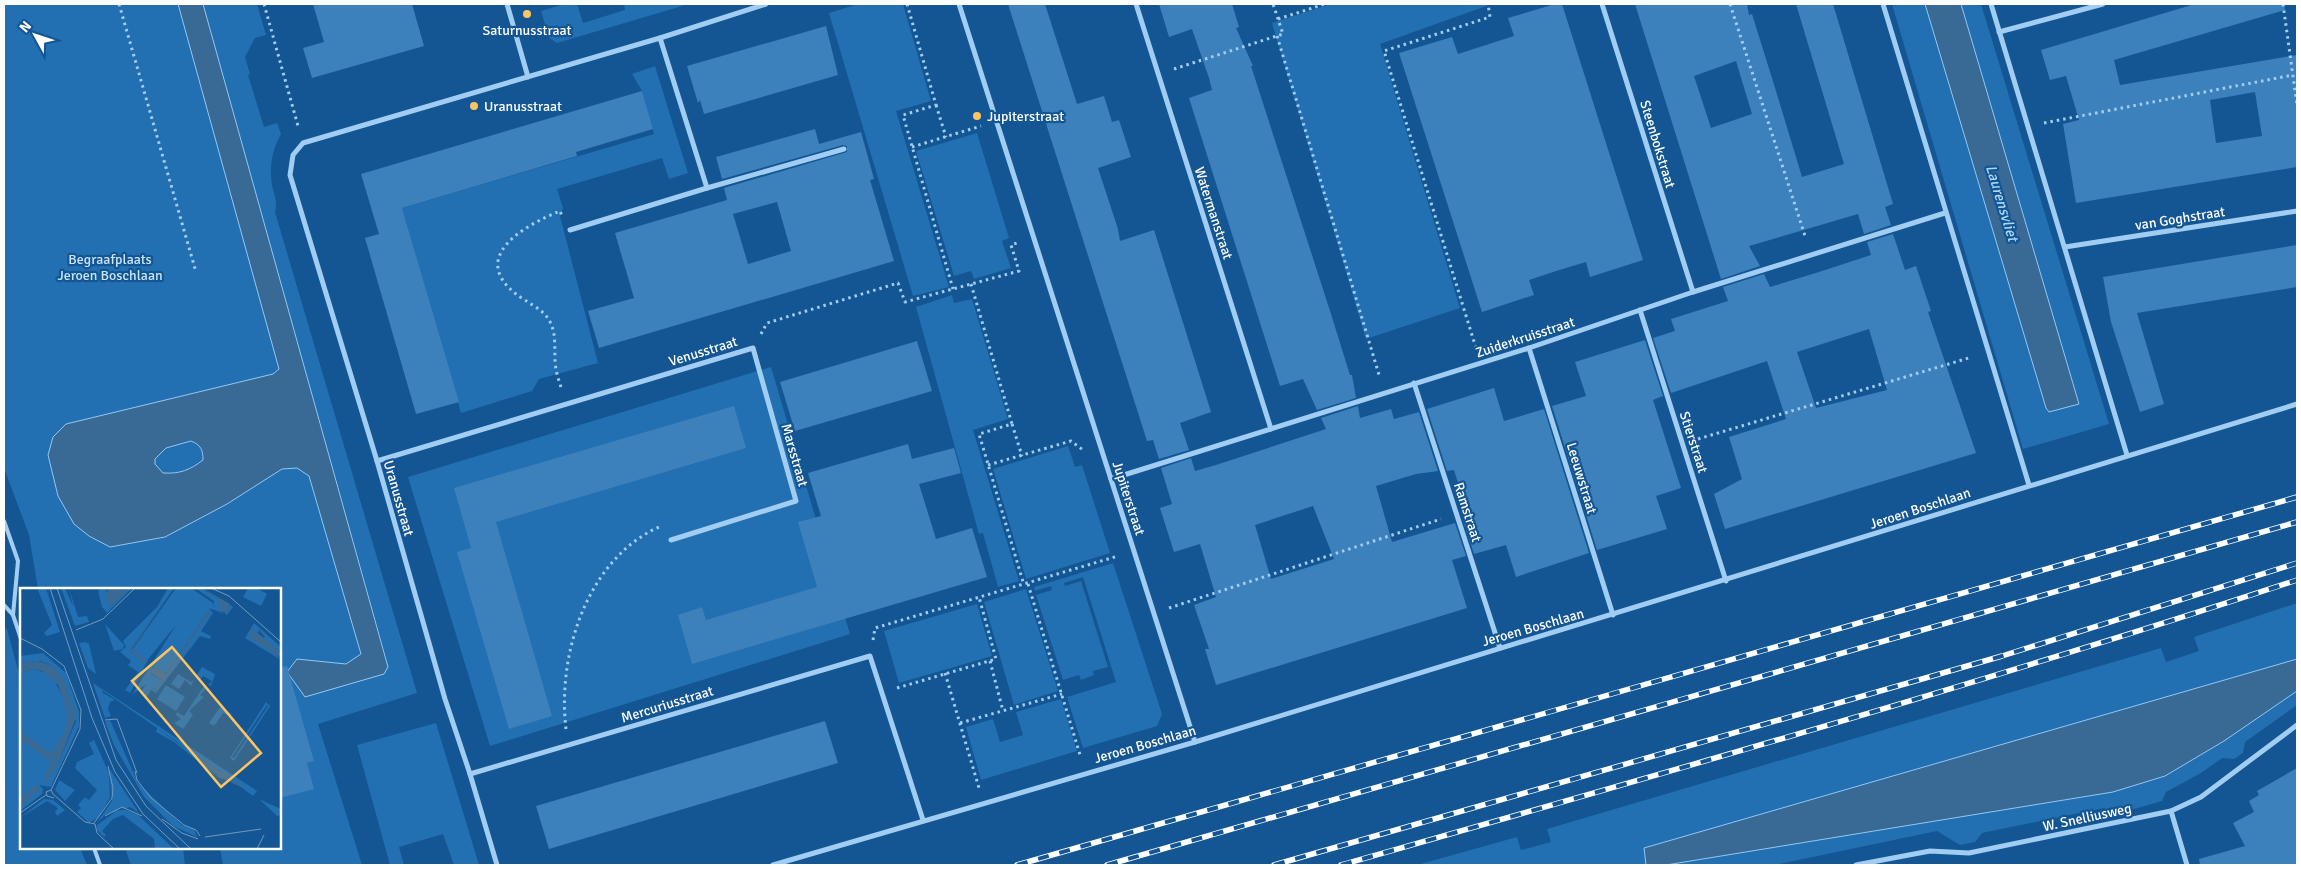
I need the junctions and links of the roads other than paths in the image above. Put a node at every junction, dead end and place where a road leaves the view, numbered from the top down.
1 (507, 4) edge
2 (766, 4) edge
3 (959, 4) edge
4 (1136, 4) edge
5 (1602, 4) edge
6 (1883, 4) edge
7 (1991, 4) edge
8 (2103, 4) edge
9 (1999, 32) junction
10 (660, 38) junction
11 (528, 77) junction
12 (844, 149) dead end
13 (707, 188) junction
14 (2297, 211) edge
15 (1945, 213) junction
16 (570, 230) road end
17 (2065, 247) junction
18 (1693, 292) junction
19 (1640, 310) junction
20 (753, 348) joint
21 (1529, 348) junction
22 (1414, 383) junction
23 (2297, 404) edge
24 (1271, 429) junction
25 (2127, 455) junction
26 (377, 461) junction
27 (1111, 479) junction
28 (2029, 485) junction
29 (4, 521) edge
30 (671, 540) road end
31 (1726, 581) junction
32 (4, 606) edge
33 (13, 615) junction
34 (1613, 615) junction
35 (20, 636) edge
36 (1500, 648) junction
37 (2297, 725) edge
38 (1196, 742) junction
39 (470, 774) junction
40 (2171, 812) junction
41 (923, 820) junction
42 (94, 849) edge
43 (100, 865) edge
44 (497, 865) edge
45 (773, 865) edge
46 (1856, 865) edge
47 (2187, 865) edge

1 - 11 street
2 - 10 street
3 - 27 street, Jupiterstraat
4 - 24 street, Watermanstraat
5 - 18 street, Steenbokstraat
6 - 15 street
7 - 9 street
8 - 9 street
9 - 17 street
10 - 11 street
10 - 13 street
11 - 26 street, Uranusstraat
12 - 13 street
13 - 16 street
14 - 17 street, van Goghstraat
15 - 18 street, Zuiderkruisstraat
15 - 28 street
17 - 25 street
18 - 19 street, Zuiderkruisstraat
19 - 21 street, Zuiderkruisstraat
19 - 31 street, Stierstraat
20 - 26 street, Venusstraat
20 - 30 street, Marsstraat
21 - 22 street, Zuiderkruisstraat
21 - 34 street, Leeuwstraat
22 - 24 street, Zuiderkruisstraat
22 - 36 street, Ramstraat
23 - 25 street, Jeroen Boschlaan
24 - 27 street, Zuiderkruisstraat
25 - 28 street, Jeroen Boschlaan
26 - 39 street, Uranusstraat
27 - 38 street, Jupiterstraat
28 - 31 street, Jeroen Boschlaan
29 - 33 lane
31 - 34 street, Jeroen Boschlaan
32 - 33 lane
33 - 35 lane
34 - 36 street, Jeroen Boschlaan
36 - 38 street, Jeroen Boschlaan
37 - 40 street, W. Snelliusweg
38 - 41 street, Jeroen Boschlaan
39 - 41 street, Mercuriusstraat
39 - 44 street, Uranusstraat
40 - 46 street, W. Snelliusweg
40 - 47 street
41 - 45 street, Jeroen Boschlaan
42 - 43 lane

